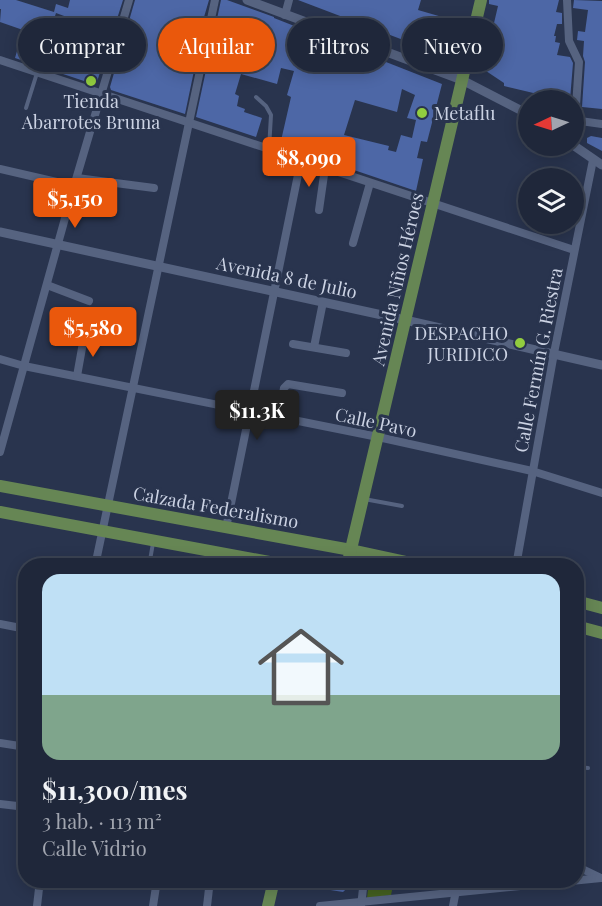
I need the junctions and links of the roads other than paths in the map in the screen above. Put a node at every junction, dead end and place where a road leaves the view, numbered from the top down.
1 (129, 0) edge
2 (215, 0) edge
3 (247, 0) edge
4 (289, 0) edge
5 (481, 0) edge
6 (567, 0) edge
7 (285, 15) junction
8 (0, 60) edge
9 (37, 73) junction
10 (462, 80) junction
11 (577, 90) edge
12 (101, 94) junction
13 (256, 98) dead end
14 (26, 108) dead end
15 (518, 109) edge
16 (584, 121) edge
17 (189, 123) junction
18 (602, 124) edge
19 (269, 150) junction
20 (584, 152) edge
21 (301, 160) junction
22 (598, 162) edge
23 (325, 168) junction
24 (0, 169) edge
25 (75, 182) junction
26 (370, 183) junction
27 (154, 188) dead end
28 (433, 203) junction
29 (319, 210) dead end
30 (0, 232) edge
31 (353, 243) dead end
32 (58, 245) junction
33 (574, 250) junction
34 (159, 266) junction
35 (46, 285) junction
36 (274, 292) junction
37 (89, 301) dead end
38 (322, 302) junction
39 (405, 320) junction
40 (84, 337) dead end
41 (293, 344) dead end
42 (314, 347) junction
43 (346, 353) dead end
44 (554, 353) junction
45 (0, 359) edge
46 (602, 365) edge
47 (24, 366) junction
48 (77, 376) junction
49 (132, 387) junction
50 (342, 393) dead end
51 (250, 412) junction
52 (279, 418) junction
53 (378, 437) junction
54 (1, 442) edge
55 (0, 452) edge
56 (532, 471) junction
57 (0, 486) edge
58 (602, 493) edge
59 (363, 498) junction
60 (107, 506) junction
61 (402, 506) dead end
62 (0, 512) edge
63 (226, 528) junction
64 (103, 531) junction
65 (154, 540) junction
66 (351, 550) junction
67 (221, 552) junction
68 (97, 558) edge
69 (151, 558) edge
70 (220, 558) edge
71 (251, 558) edge
72 (349, 558) edge
73 (388, 558) edge
74 (517, 558) edge
75 (584, 603) edge
76 (602, 608) edge
77 (0, 624) edge
78 (18, 627) edge
79 (584, 628) edge
80 (602, 633) edge
81 (0, 743) edge
82 (18, 746) edge
83 (584, 767) edge
84 (588, 768) dead end
85 (0, 804) edge
86 (18, 806) edge
87 (584, 870) edge
88 (601, 878) edge
89 (584, 880) edge
90 (39, 888) edge
91 (156, 888) edge
92 (209, 888) edge
93 (272, 888) edge
94 (363, 888) edge
95 (456, 888) edge
96 (504, 888) edge
97 (455, 893) junction
98 (361, 904) edge
99 (37, 906) edge
100 (153, 906) edge
101 (207, 906) edge
102 (268, 906) edge
103 (320, 906) edge
104 (453, 906) edge

1 - 12 street
2 - 17 street
3 - 7 street
4 - 7 street
5 - 10 main road, Avenida Niños Héroes
6 - 11 street
7 - 10 street
8 - 9 street
9 - 12 street
9 - 14 lane
10 - 15 street
10 - 28 main road, Avenida Niños Héroes
12 - 17 street
12 - 25 street
13 - 19 lane
16 - 18 street
17 - 19 street
17 - 34 street
19 - 21 street
20 - 22 street
21 - 23 street
21 - 36 street
22 - 33 street, Calle Fermín G. Riestra
23 - 26 street
23 - 29 street
24 - 25 street
25 - 27 street
25 - 32 street
26 - 28 street
26 - 31 street
28 - 33 street
28 - 39 main road, Avenida Niños Héroes
30 - 32 street, Avenida 8 de Julio
32 - 34 street, Avenida 8 de Julio
32 - 35 street
33 - 44 street, Calle Fermín G. Riestra
34 - 36 street, Avenida 8 de Julio
34 - 49 street
35 - 37 street
35 - 47 street
36 - 38 street, Avenida 8 de Julio
36 - 51 street
38 - 39 street, Avenida 8 de Julio
38 - 42 street
39 - 44 street, Avenida 8 de Julio
39 - 53 main road, Avenida Niños Héroes
40 - 48 street
41 - 42 street
42 - 43 street
44 - 46 street, Avenida 8 de Julio
44 - 56 street, Calle Fermín G. Riestra
45 - 47 street, Calle Pavo
47 - 48 street, Calle Pavo
47 - 54 street
48 - 49 street, Calle Pavo
49 - 51 street, Calle Pavo
49 - 60 street
50 - 52 street
51 - 52 street, Calle Pavo
51 - 63 street
52 - 53 street, Calle Pavo
53 - 56 street, Calle Pavo
53 - 59 main road, Avenida Niños Héroes
54 - 55 street
56 - 58 street, Calle Pavo
56 - 74 street, Calle Fermín G. Riestra
57 - 60 main road, Calzada Federalismo
59 - 61 lane
59 - 66 main road, Avenida Niños Héroes
60 - 63 main road, Calzada Federalismo
60 - 64 street
62 - 64 main road
63 - 66 main road, Calzada Federalismo
64 - 65 main road
64 - 68 street
65 - 67 main road
65 - 69 lane
66 - 72 main road, Avenida Niños Héroes
66 - 73 main road, Calzada Federalismo
67 - 70 street
67 - 71 main road
75 - 76 main road
77 - 78 street
79 - 80 main road
81 - 82 street
83 - 84 lane
85 - 86 street
87 - 88 street
88 - 89 street
90 - 99 street
91 - 100 street
92 - 101 street
93 - 102 main road
94 - 98 street
95 - 97 street
96 - 97 street
97 - 98 street
97 - 104 street
98 - 103 street

